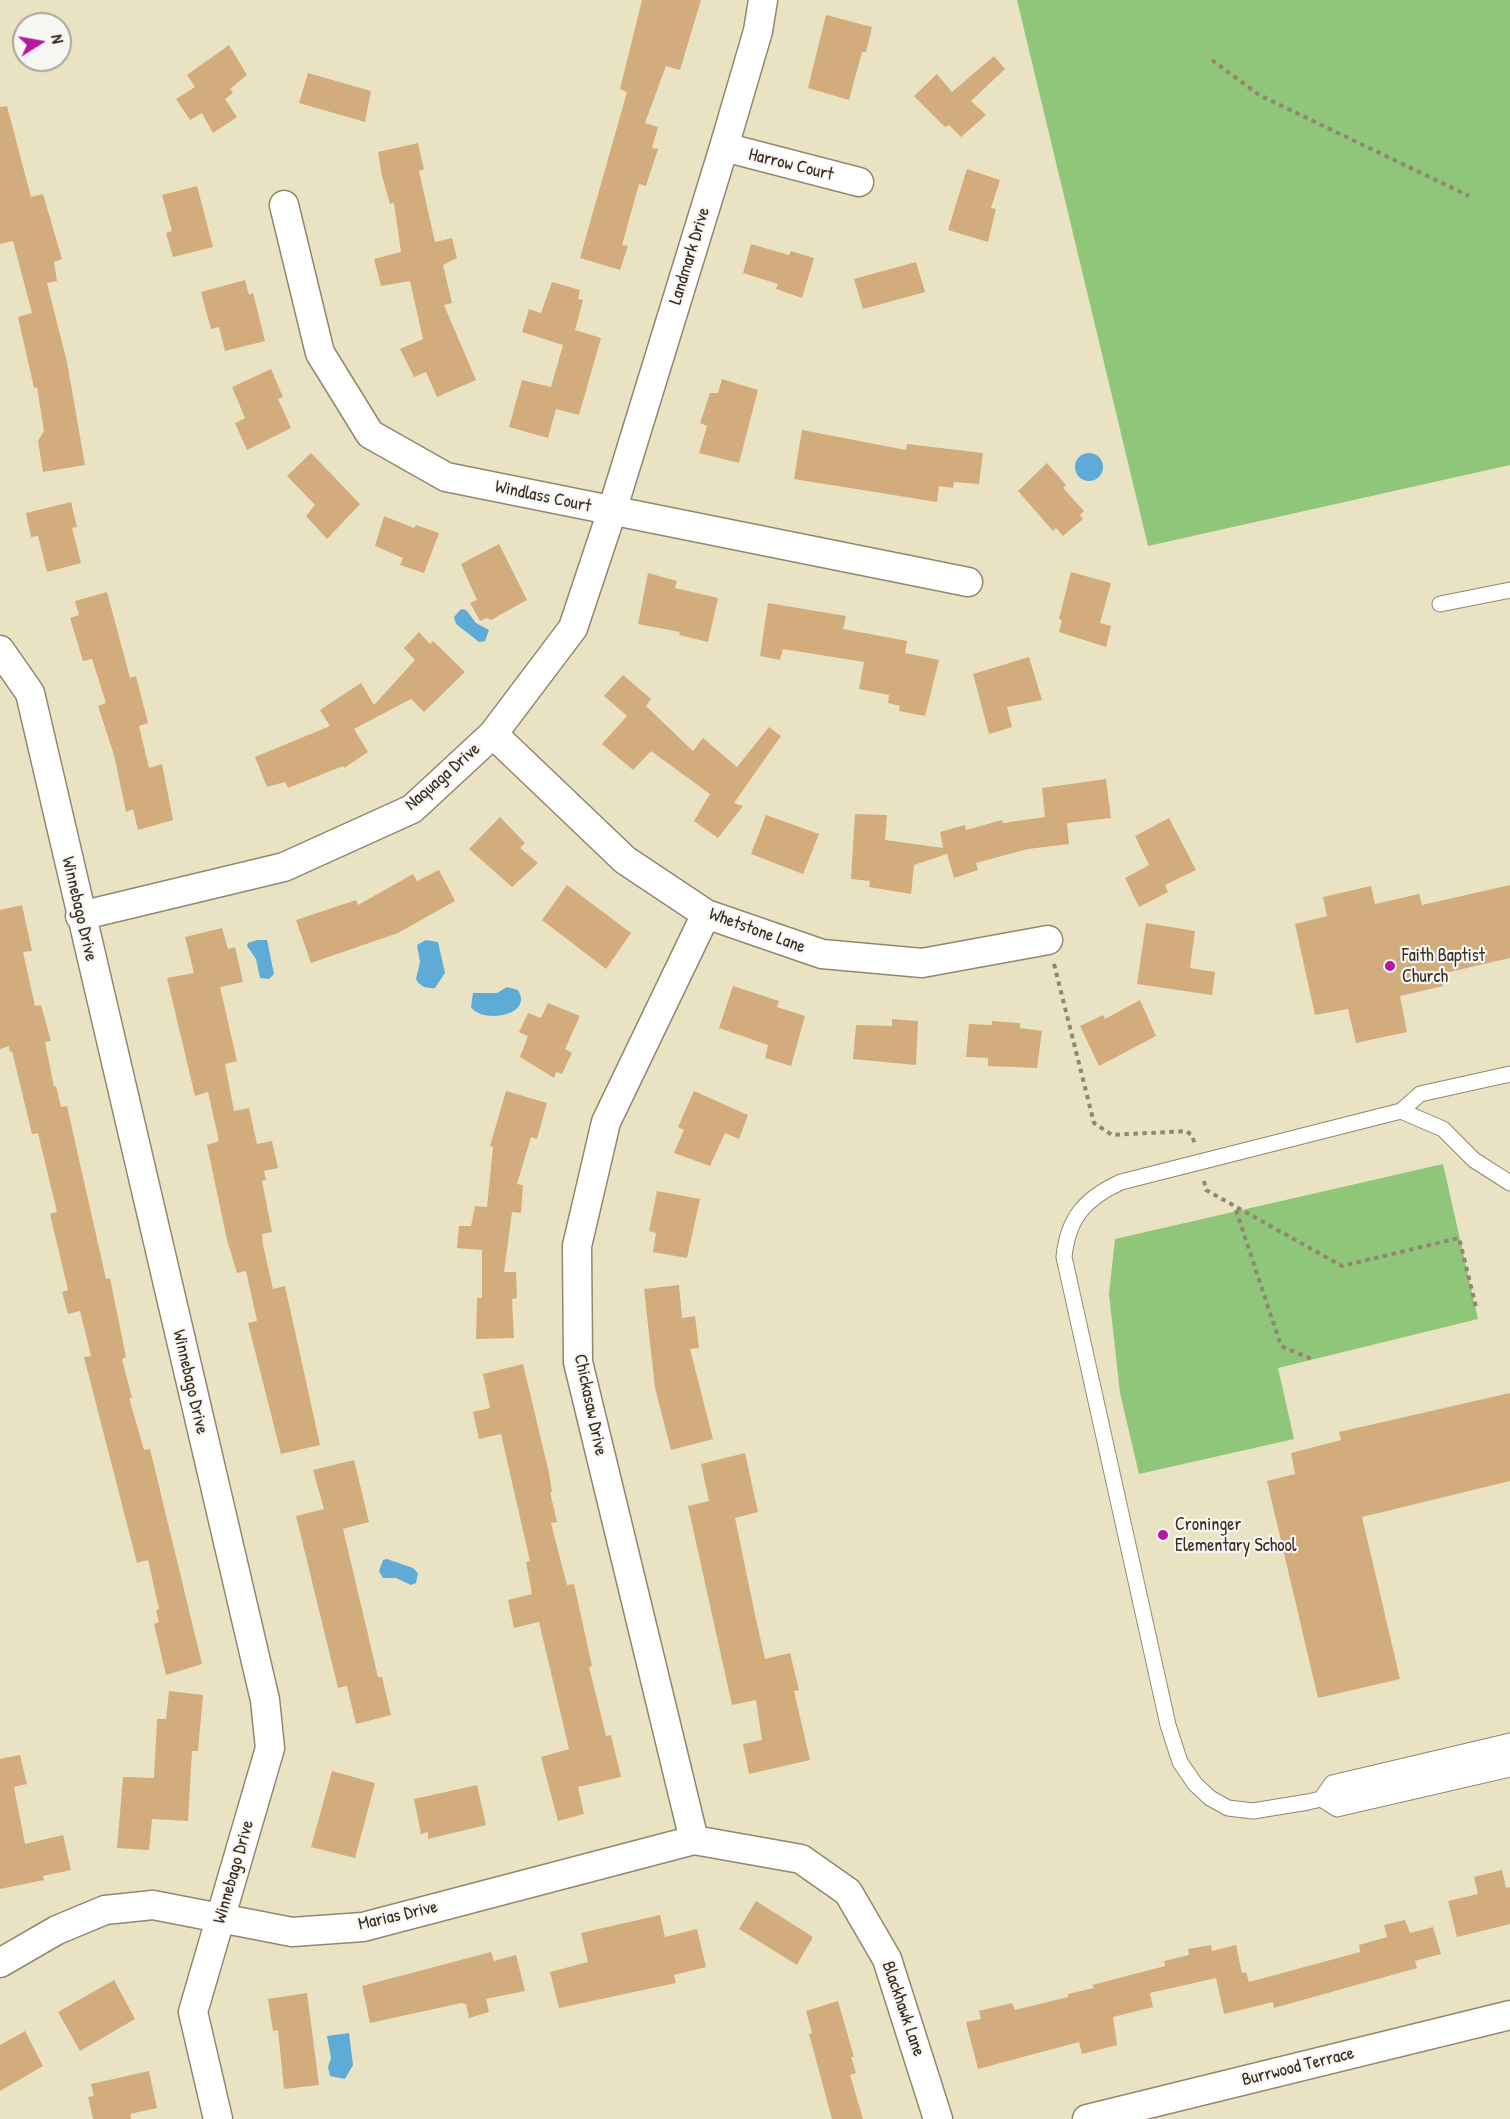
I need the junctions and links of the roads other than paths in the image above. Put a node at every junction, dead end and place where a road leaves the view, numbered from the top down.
1 (763, 0) edge
2 (724, 147) junction
3 (859, 182) dead end
4 (284, 205) dead end
5 (612, 511) junction
6 (968, 582) dead end
7 (1510, 590) edge
8 (1440, 604) dead end
9 (0, 650) edge
10 (493, 734) junction
11 (706, 914) junction
12 (80, 916) junction
13 (1048, 940) road end
14 (1510, 1074) edge
15 (1401, 1111) junction
16 (1510, 1183) edge
17 (1510, 1741) edge
18 (1510, 1755) edge
19 (1510, 1769) edge
20 (1321, 1799) junction
21 (694, 1840) junction
22 (801, 1859) joint
23 (222, 1918) junction
24 (0, 1964) edge
25 (1510, 2015) edge
26 (218, 2119) edge
27 (938, 2119) edge
28 (1087, 2119) edge

1 - 2 street, Landmark Drive
2 - 3 street, Harrow Court
2 - 5 street, Landmark Drive
4 - 5 street, Windlass Court
5 - 6 street, Windlass Court
5 - 10 street, Naquaga Drive
7 - 8 lane
9 - 12 street, Winnebago Drive
10 - 11 street, Whetstone Lane
10 - 12 street, Naquaga Drive
11 - 13 street, Whetstone Lane
11 - 21 street, Chickasaw Drive
12 - 23 street, Winnebago Drive
14 - 15 lane
15 - 16 lane
15 - 20 lane
17 - 20 lane
18 - 20 lane
19 - 20 lane
21 - 22 street, Marias Drive
21 - 23 street, Marias Drive
22 - 27 street, Blackhawk Lane
23 - 24 street, Marias Drive
23 - 26 street, Winnebago Drive
25 - 28 street, Burrwood Terrace

